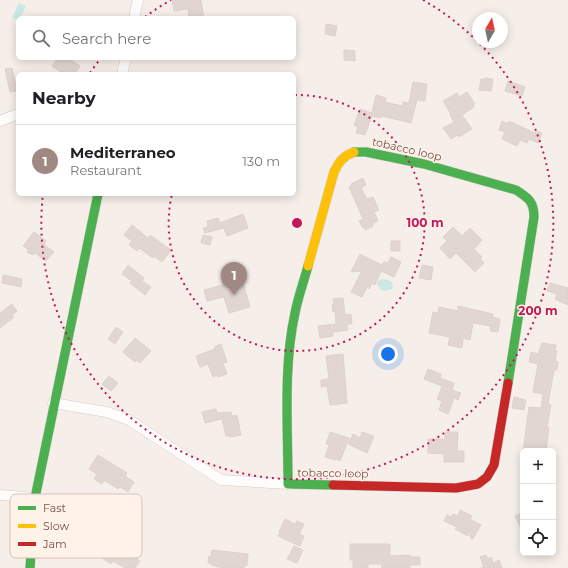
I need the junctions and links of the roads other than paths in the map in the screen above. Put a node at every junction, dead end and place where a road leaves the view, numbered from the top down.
1 (138, 0) edge
2 (134, 16) edge
3 (126, 60) edge
4 (122, 72) edge
5 (16, 115) edge
6 (0, 121) edge
7 (98, 196) edge
8 (53, 403) junction
9 (288, 484) junction
10 (35, 494) edge
11 (0, 495) edge
12 (10, 496) edge
13 (31, 558) edge
14 (30, 568) edge

1 - 2 street
3 - 4 street
5 - 6 street
7 - 8 street
8 - 9 street
8 - 10 street
9 - 9 street, tobacco loop
11 - 12 street
13 - 14 street

